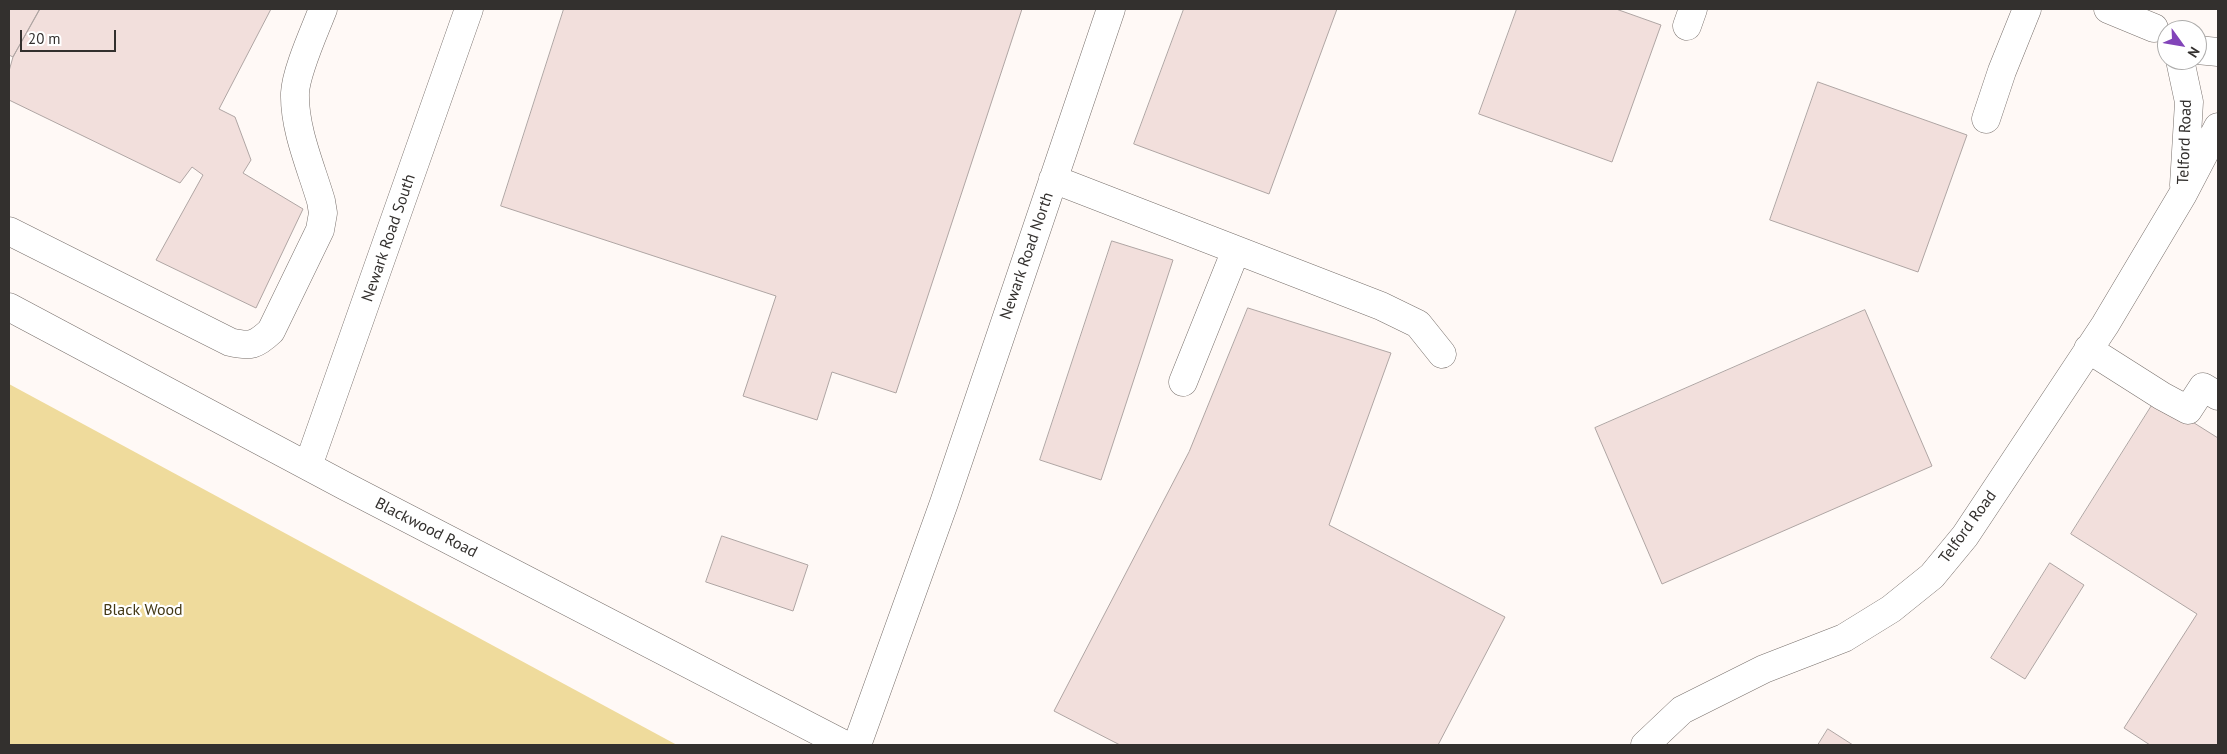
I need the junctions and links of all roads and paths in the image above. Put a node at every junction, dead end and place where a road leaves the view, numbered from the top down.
1 (323, 9) edge
2 (469, 9) edge
3 (1111, 9) edge
4 (2027, 9) edge
5 (2108, 9) edge
6 (2154, 25) edge
7 (2182, 70) edge
8 (1986, 119) dead end
9 (2218, 127) edge
10 (1053, 179) junction
11 (2183, 194) junction
12 (9, 231) edge
13 (1236, 250) junction
14 (9, 307) edge
15 (2088, 349) junction
16 (1442, 354) dead end
17 (1183, 382) dead end
18 (2218, 396) edge
19 (308, 466) junction
20 (845, 745) edge
21 (857, 745) edge
22 (1645, 745) edge

1 - 12 street
2 - 19 street, Newark Road South
3 - 10 street, Newark Road North
4 - 8 street
5 - 6 street
7 - 11 street, Telford Road
9 - 11 street, Telford Road
10 - 13 street
10 - 21 street, Newark Road North
11 - 15 street, Telford Road
13 - 16 street
13 - 17 street
14 - 19 street, Blackwood Road
15 - 18 street
15 - 22 street, Telford Road
19 - 20 street, Blackwood Road

